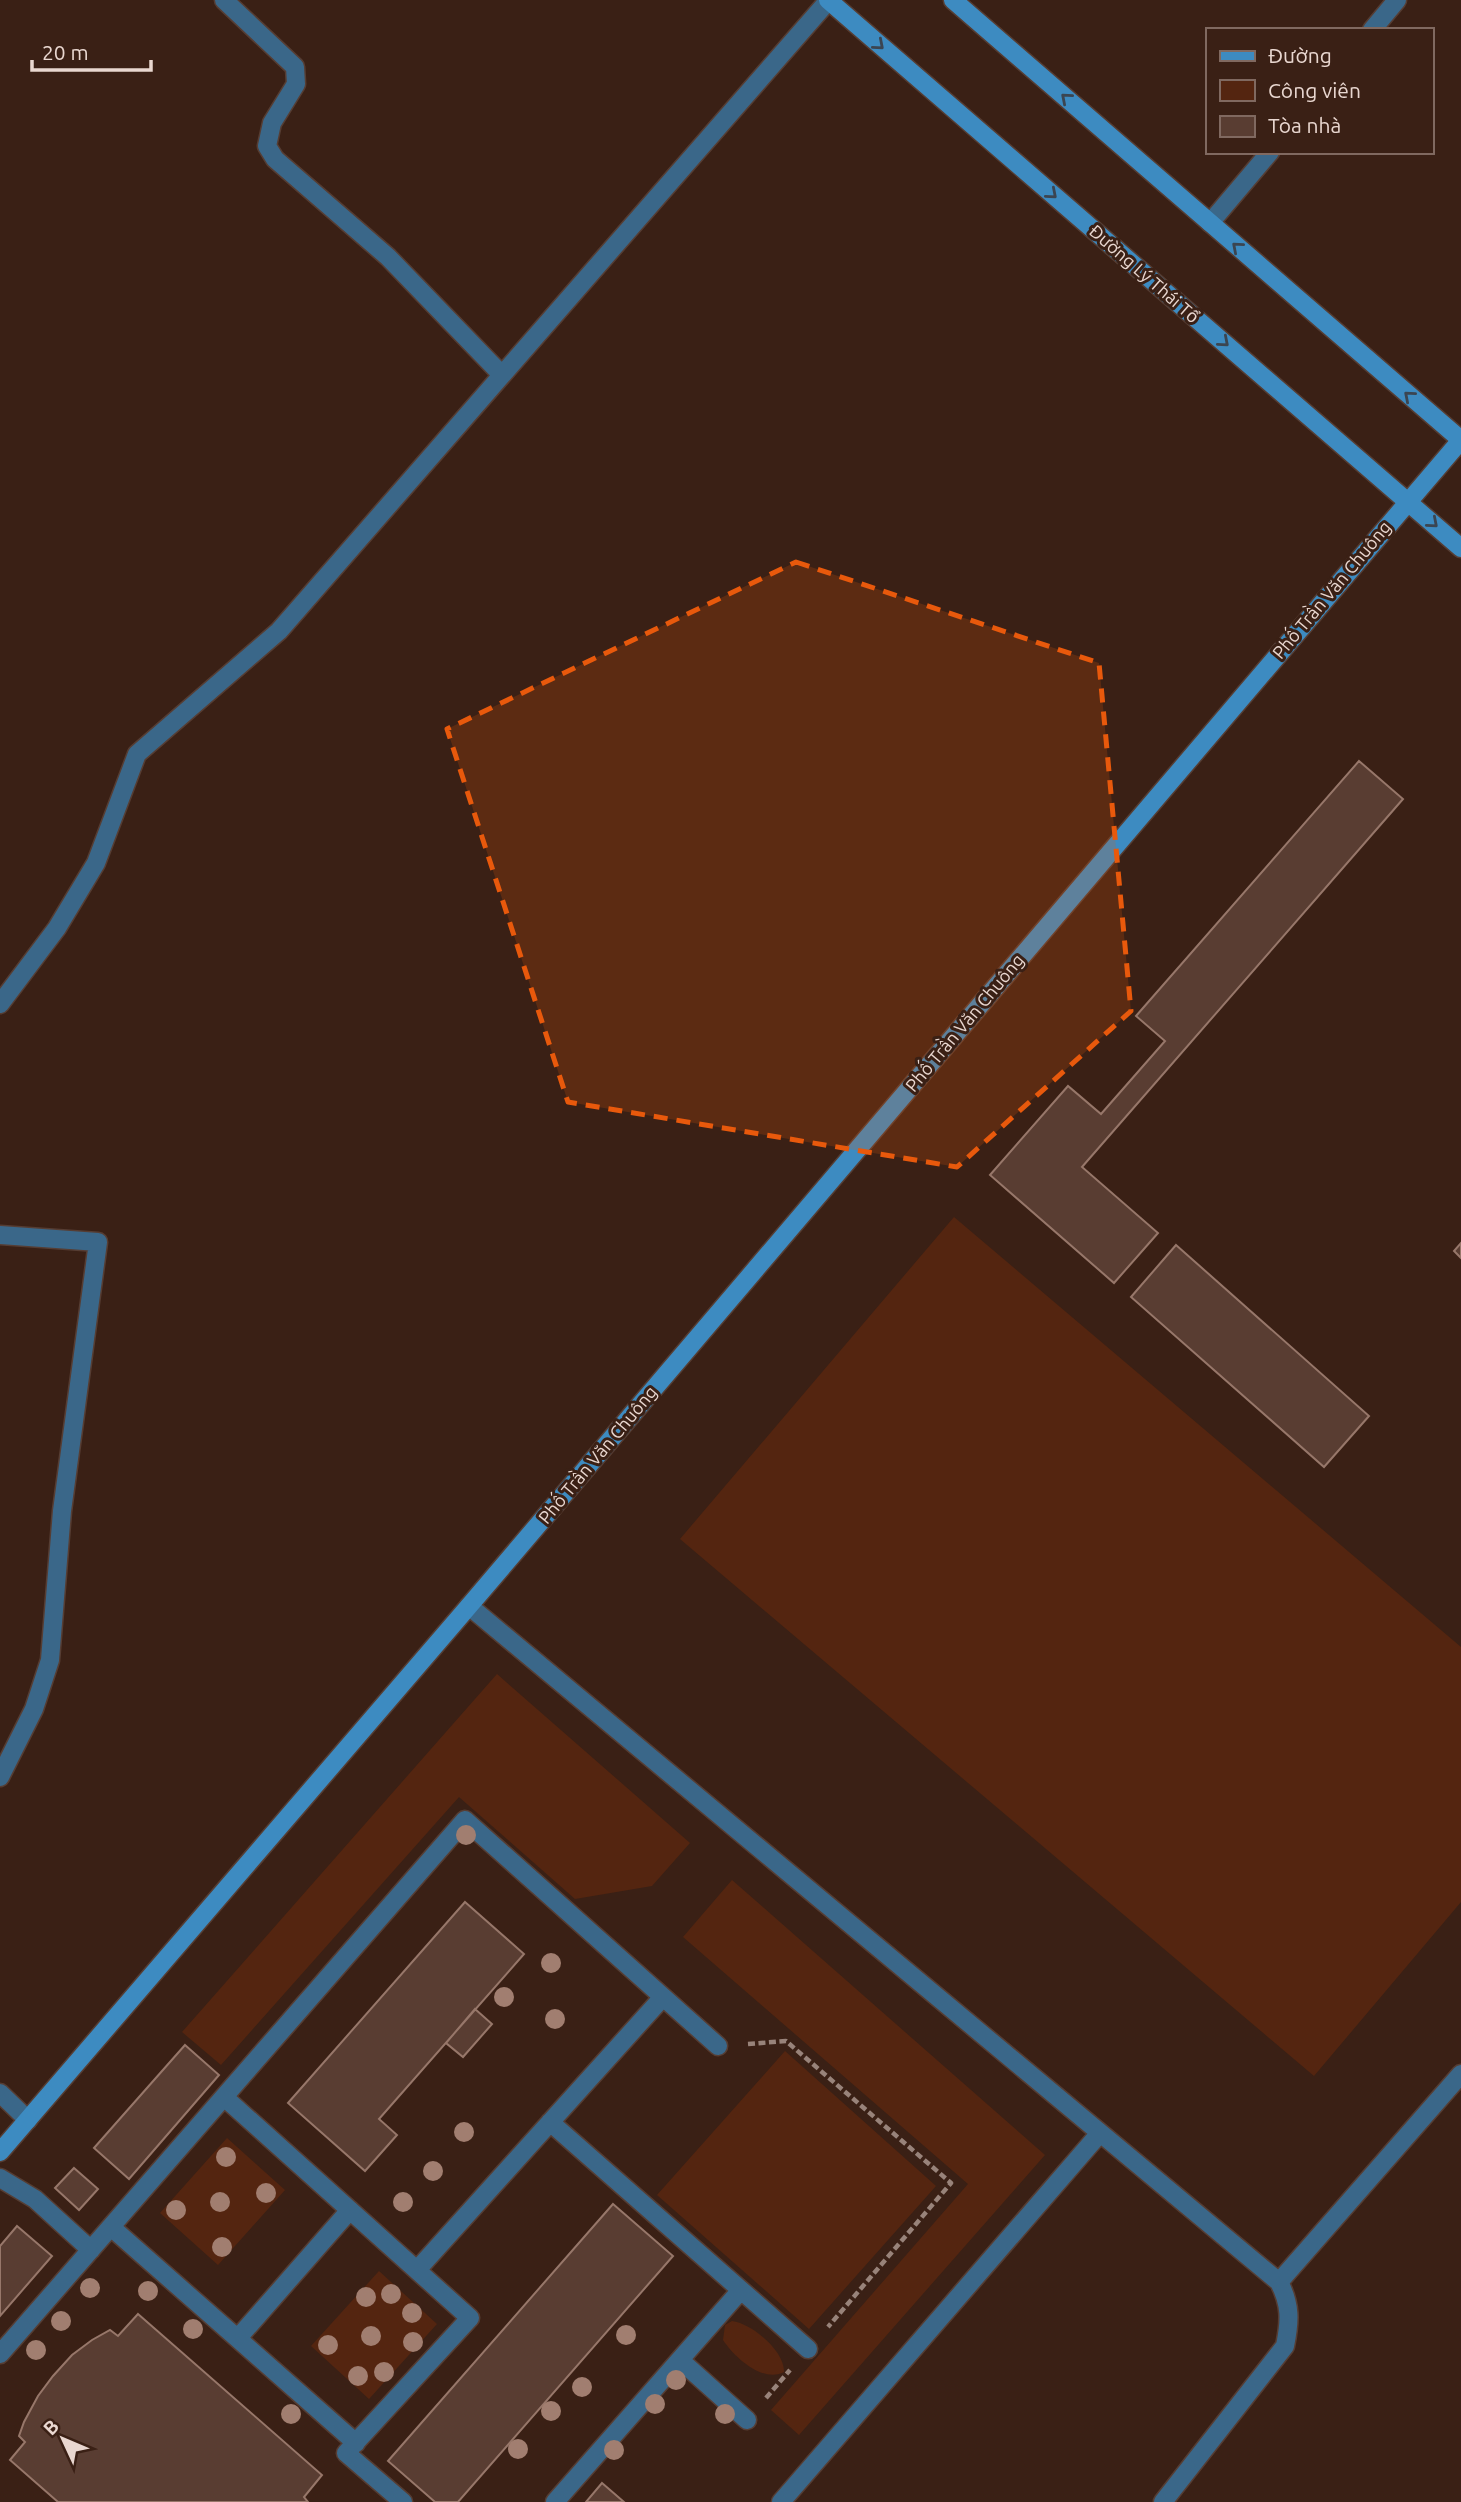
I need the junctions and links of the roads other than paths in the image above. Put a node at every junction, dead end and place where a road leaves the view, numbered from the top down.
1 (224, 0) edge
2 (828, 0) edge
3 (953, 0) edge
4 (1397, 0) edge
5 (1375, 28) edge
6 (1267, 154) edge
7 (1210, 223) junction
8 (502, 375) junction
9 (1461, 440) edge
10 (1407, 501) junction
11 (1461, 548) edge
12 (0, 1004) edge
13 (0, 1235) edge
14 (469, 1606) junction
15 (0, 1777) edge
16 (663, 1997) junction
17 (718, 2046) road end
18 (1461, 2074) edge
19 (0, 2093) edge
20 (224, 2097) junction
21 (28, 2120) junction
22 (550, 2122) junction
23 (1100, 2133) junction
24 (0, 2152) edge
25 (0, 2178) edge
26 (350, 2210) junction
27 (111, 2227) junction
28 (91, 2250) junction
29 (417, 2270) junction
30 (1279, 2282) junction
31 (741, 2290) junction
32 (238, 2338) junction
33 (808, 2349) road end
34 (0, 2354) edge
35 (680, 2360) junction
36 (747, 2420) road end
37 (356, 2442) junction
38 (393, 2499) edge
39 (555, 2502) edge
40 (780, 2502) edge
41 (1163, 2502) edge

1 - 8 street
2 - 8 street
2 -> 10 street, Đường Lý Thái Tổ
7 -> 3 street
4 - 5 street
6 - 7 street
9 -> 7 street
8 - 12 street
9 - 10 street, Phố Trần Văn Chuông
10 -> 11 street, Đường Lý Thái Tổ
10 - 14 street, Phố Trần Văn Chuông
13 - 15 street
14 - 21 street, Phố Trần Văn Chuông
14 - 23 street
16 - 17 street
16 - 20 street
16 - 22 street
18 - 30 street
19 - 21 street
20 - 26 street
20 - 27 street
21 - 24 street, Phố Trần Văn Chuông
22 - 29 street
22 - 31 street
23 - 30 street
23 - 40 street
25 - 28 street
26 - 29 street
26 - 32 street
27 - 28 street
27 - 32 street
28 - 34 street
29 - 37 street
30 - 41 street
31 - 33 street
31 - 35 street
32 - 37 street
35 - 36 street
35 - 39 street
37 - 38 street

